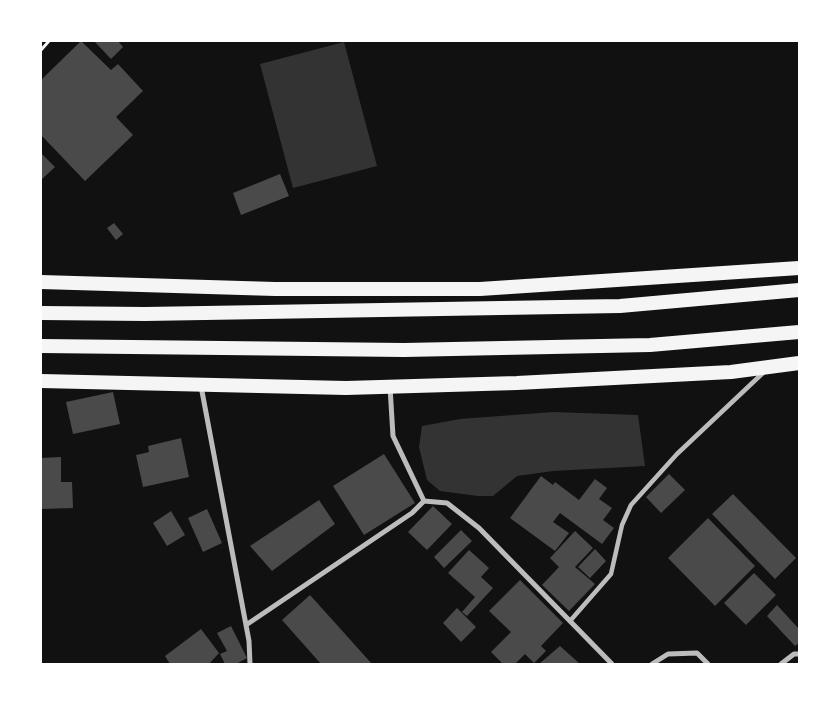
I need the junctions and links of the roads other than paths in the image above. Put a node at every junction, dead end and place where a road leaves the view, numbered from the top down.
1 (799, 268) edge
2 (41, 282) edge
3 (799, 290) edge
4 (41, 313) edge
5 (799, 332) edge
6 (41, 346) edge
7 (799, 363) edge
8 (770, 367) junction
9 (41, 381) edge
10 (201, 386) junction
11 (390, 386) junction
12 (424, 501) junction
13 (570, 621) junction
14 (246, 625) junction
15 (799, 654) edge
16 (250, 664) edge
17 (612, 664) edge
18 (652, 664) edge
19 (708, 664) edge
20 (781, 664) edge

1 - 2 highway
3 - 4 highway
5 - 6 highway
7 - 8 highway
8 - 11 highway
8 - 13 street
9 - 10 highway
10 - 11 highway
10 - 14 street
11 - 12 street
12 - 13 street
12 - 14 street
13 - 17 street
14 - 16 street
15 - 20 street
18 - 19 street

